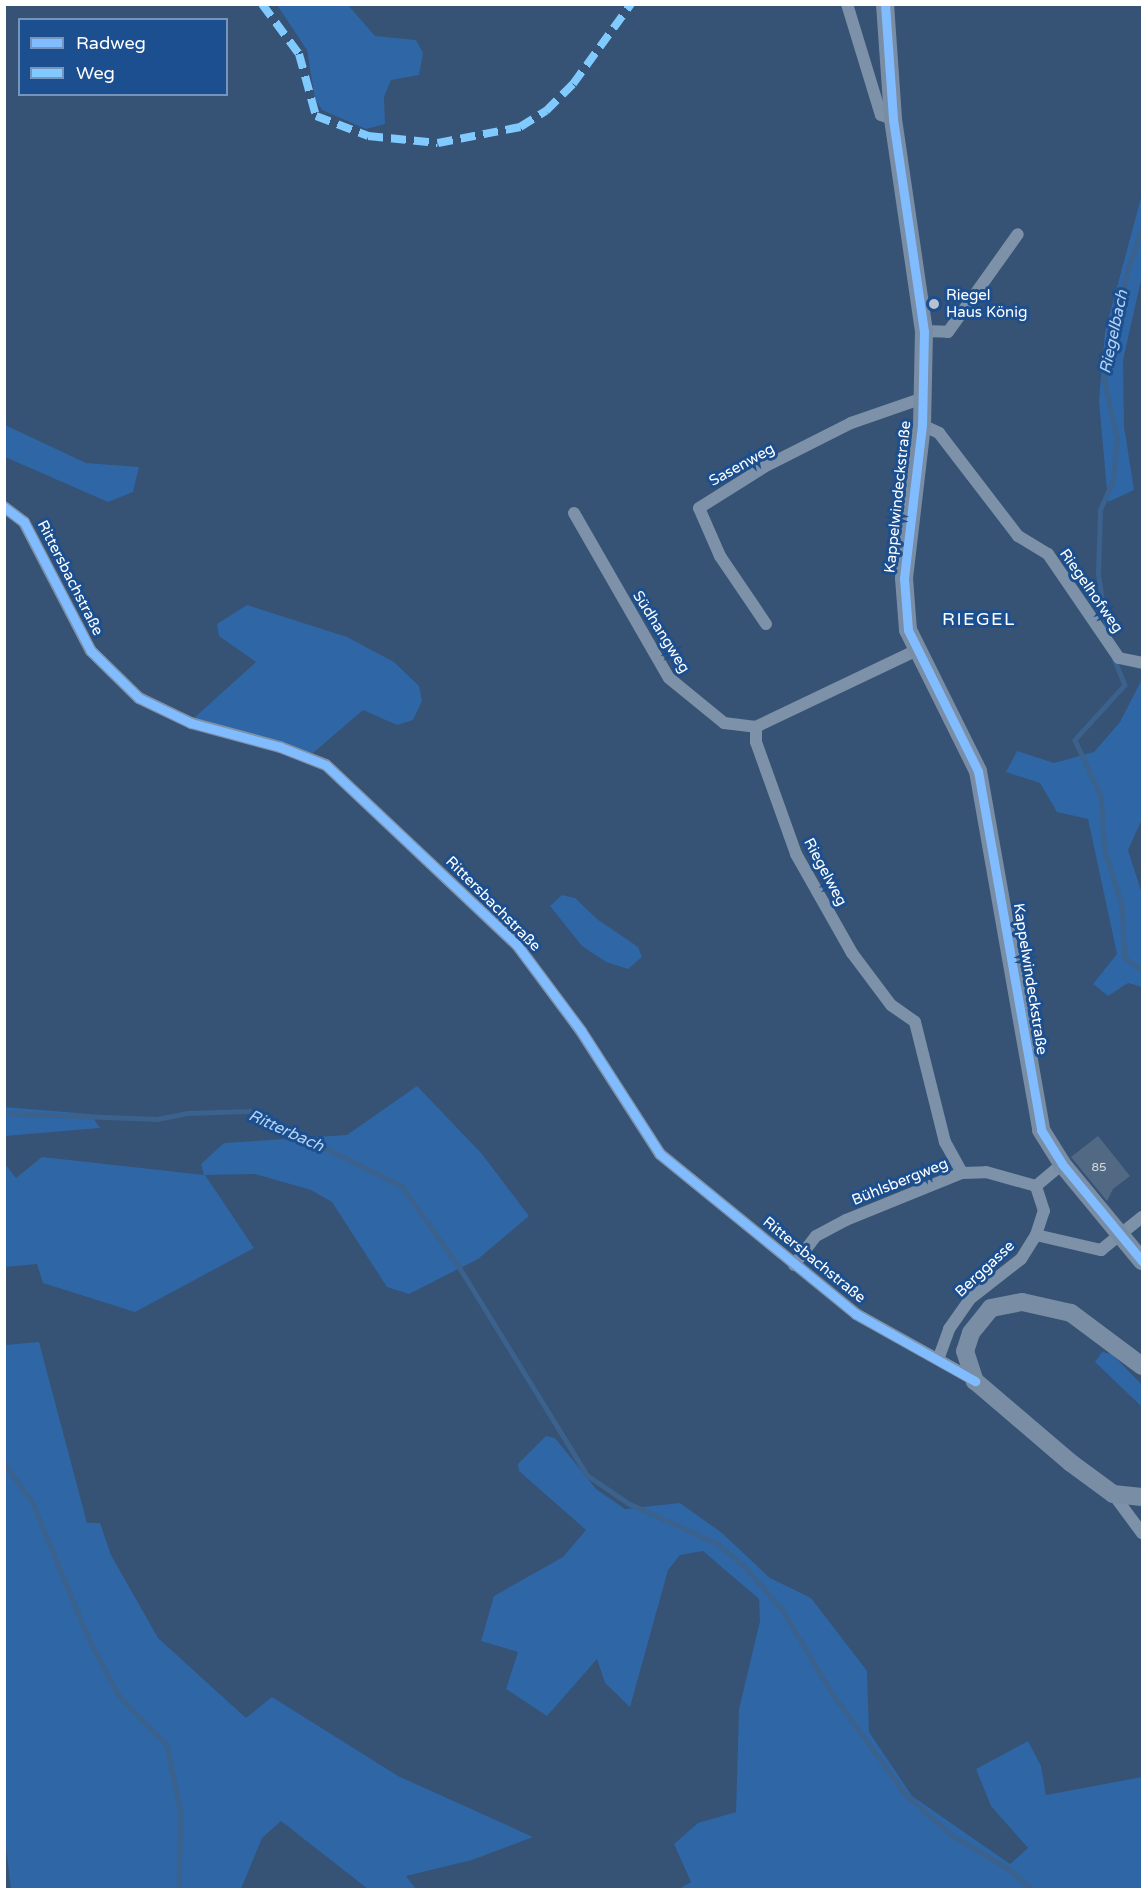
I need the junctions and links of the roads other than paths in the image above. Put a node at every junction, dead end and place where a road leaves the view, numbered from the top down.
1 (847, 4) edge
2 (885, 4) edge
3 (893, 119) junction
4 (1018, 234) dead end
5 (924, 331) junction
6 (923, 398) junction
7 (922, 425) junction
8 (4, 507) edge
9 (574, 513) dead end
10 (766, 624) dead end
11 (915, 651) junction
12 (1143, 663) edge
13 (756, 727) junction
14 (1062, 1164) junction
15 (962, 1173) junction
16 (1036, 1186) junction
17 (1143, 1217) edge
18 (1036, 1235) junction
19 (1121, 1235) junction
20 (1143, 1261) edge
21 (794, 1265) junction
22 (939, 1357) junction
23 (1143, 1366) edge
24 (975, 1381) junction
25 (1113, 1494) junction
26 (1143, 1497) edge
27 (1143, 1533) edge

1 - 3 street
2 - 3 street, Kappelwindeckstraße
3 - 5 street, Kappelwindeckstraße
4 - 5 street
5 - 6 street, Kappelwindeckstraße
6 - 7 street, Kappelwindeckstraße
6 - 10 street, Sasenweg
7 - 11 street, Kappelwindeckstraße
7 - 12 street, Riegelhofweg
8 - 21 street, Rittersbachstraße
9 - 13 street, Südhangweg
11 - 13 street
11 - 14 street, Kappelwindeckstraße
13 - 15 street, Riegelweg
14 - 16 street
14 - 19 street, Kappelwindeckstraße
15 - 16 street, Bühlsbergweg
15 - 21 street, Bühlsbergweg
16 - 18 street, Berggasse
17 - 19 street
18 - 19 street
18 - 22 street, Berggasse
19 - 20 street, Kappelwindeckstraße
21 - 22 street, Rittersbachstraße
22 - 24 street, Rittersbachstraße
23 - 24 street
24 - 25 street
25 - 26 street
25 - 27 street

